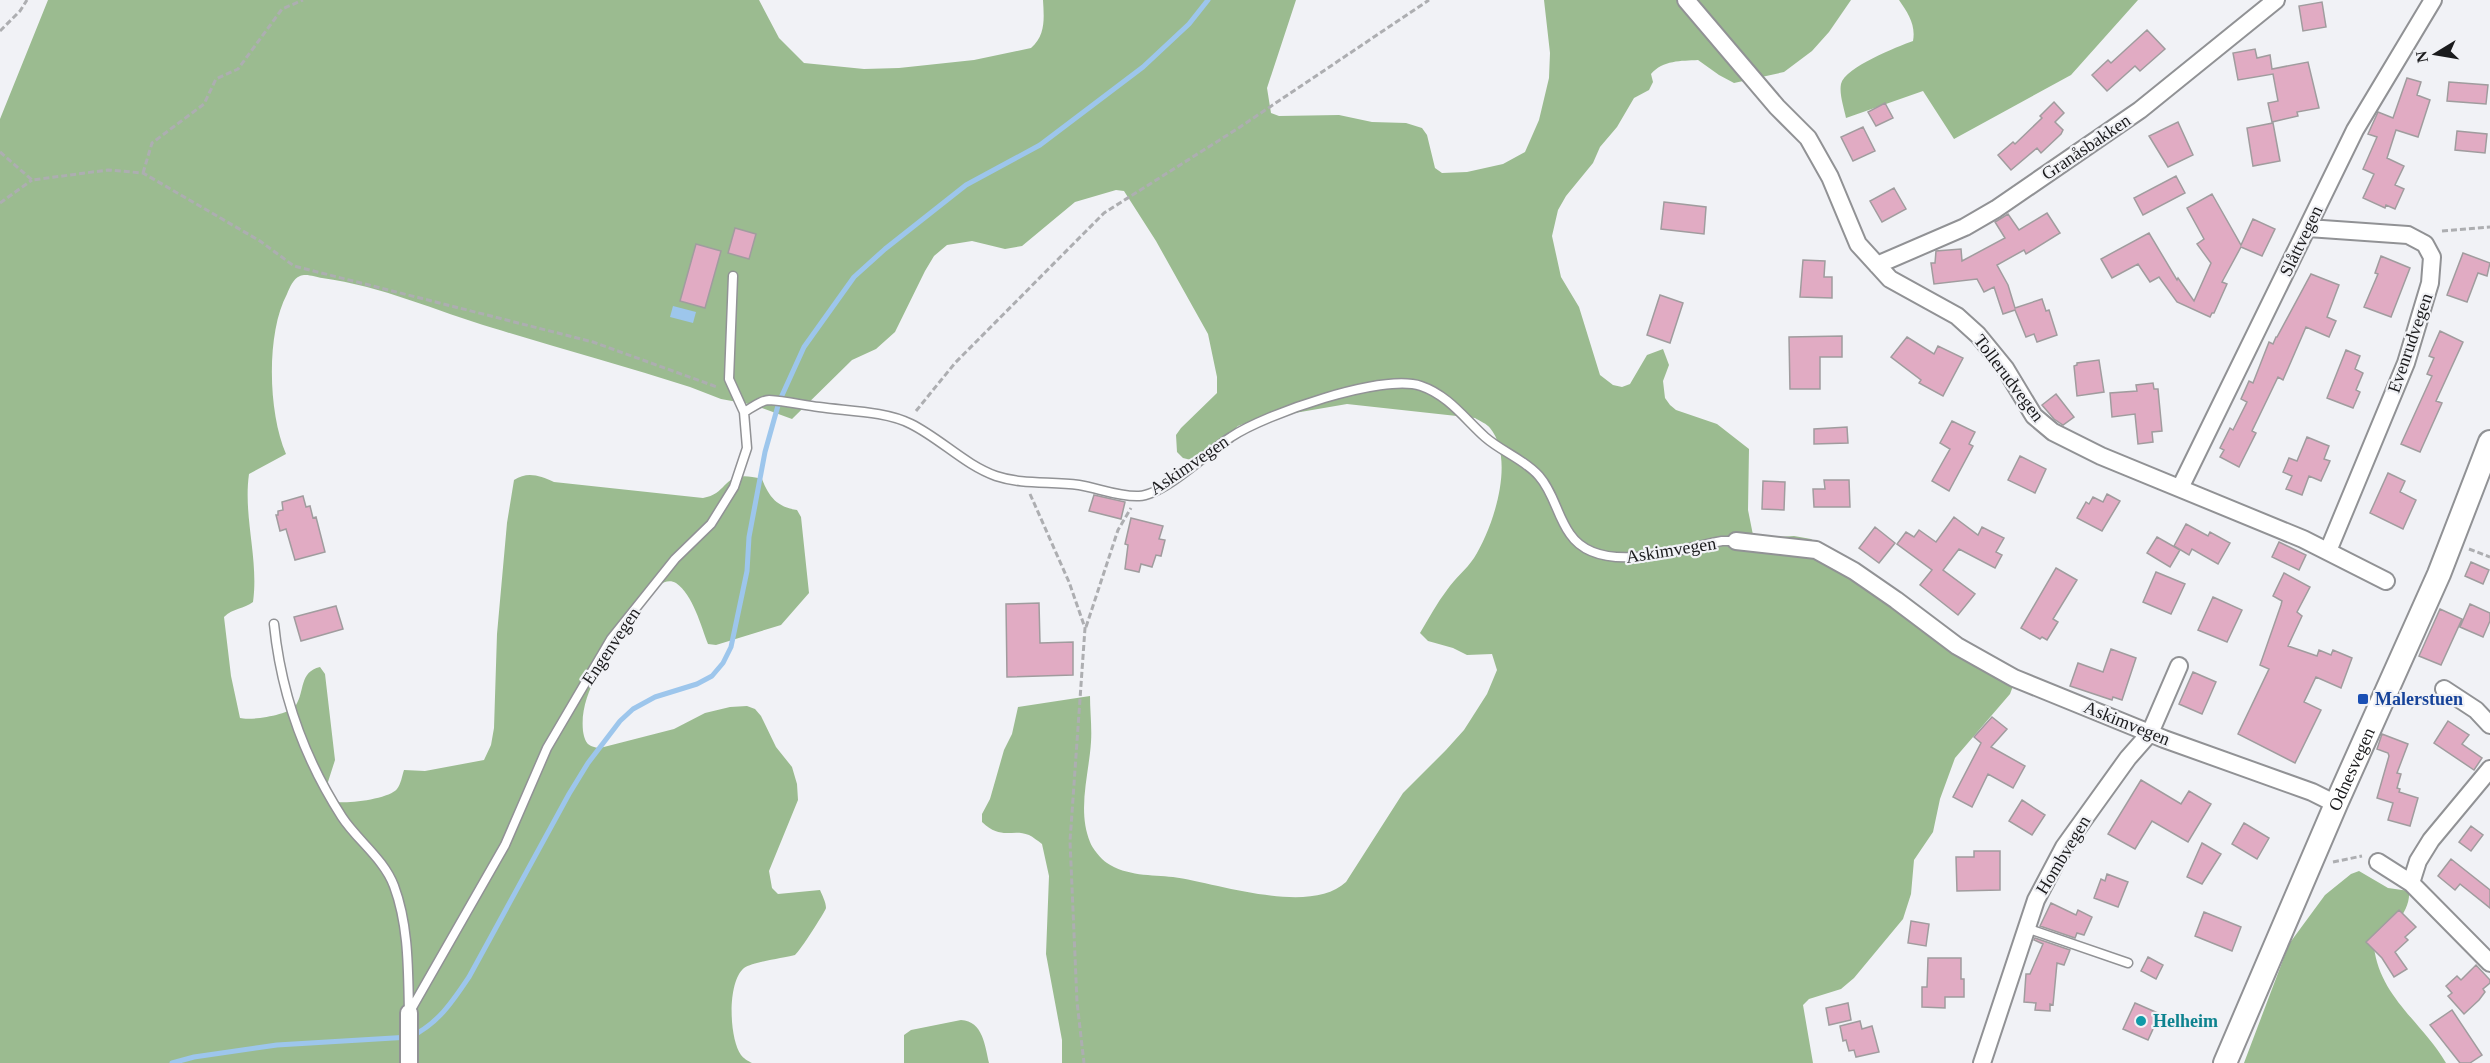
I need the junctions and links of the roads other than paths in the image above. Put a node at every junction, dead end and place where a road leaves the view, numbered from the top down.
1 (1686, 0) edge
2 (2276, 0) edge
3 (2433, 0) edge
4 (2308, 228) junction
5 (1877, 265) junction
6 (733, 276) dead end
7 (744, 412) junction
8 (2490, 442) edge
9 (2180, 488) junction
10 (1736, 541) joint
11 (2328, 551) junction
12 (2386, 581) dead end
13 (274, 624) dead end
14 (2179, 666) dead end
15 (2444, 689) dead end
16 (2490, 725) edge
17 (2150, 733) junction
18 (2490, 769) edge
19 (2336, 804) junction
20 (2378, 862) dead end
21 (2411, 883) junction
22 (2025, 928) junction
23 (2128, 963) dead end
24 (2490, 963) edge
25 (409, 1013) junction
26 (409, 1063) edge
27 (1982, 1063) edge
28 (2225, 1063) edge

1 - 5 street, Tollerudvegen
2 - 5 street, Granåsbakken
3 - 4 street, Slåttvegen
4 - 9 street, Slåttvegen
4 - 11 street, Evenrudvegen
5 - 9 street, Tollerudvegen
6 - 7 lane, Engenvegen
7 - 10 lane, Askimvegen
7 - 25 lane, Engenvegen
8 - 19 main road, Odnesvegen
9 - 11 street, Tollerudvegen
10 - 17 street, Askimvegen
11 - 12 street, Tollerudvegen
13 - 25 lane, Engenvegen
14 - 17 street, Hombvegen
15 - 16 street
17 - 19 street, Askimvegen
17 - 22 street, Hombvegen
18 - 21 street
19 - 28 main road, Odnesvegen
20 - 21 street
21 - 24 street
22 - 23 lane
22 - 27 street, Hombvegen
25 - 26 street, Engenvegen

